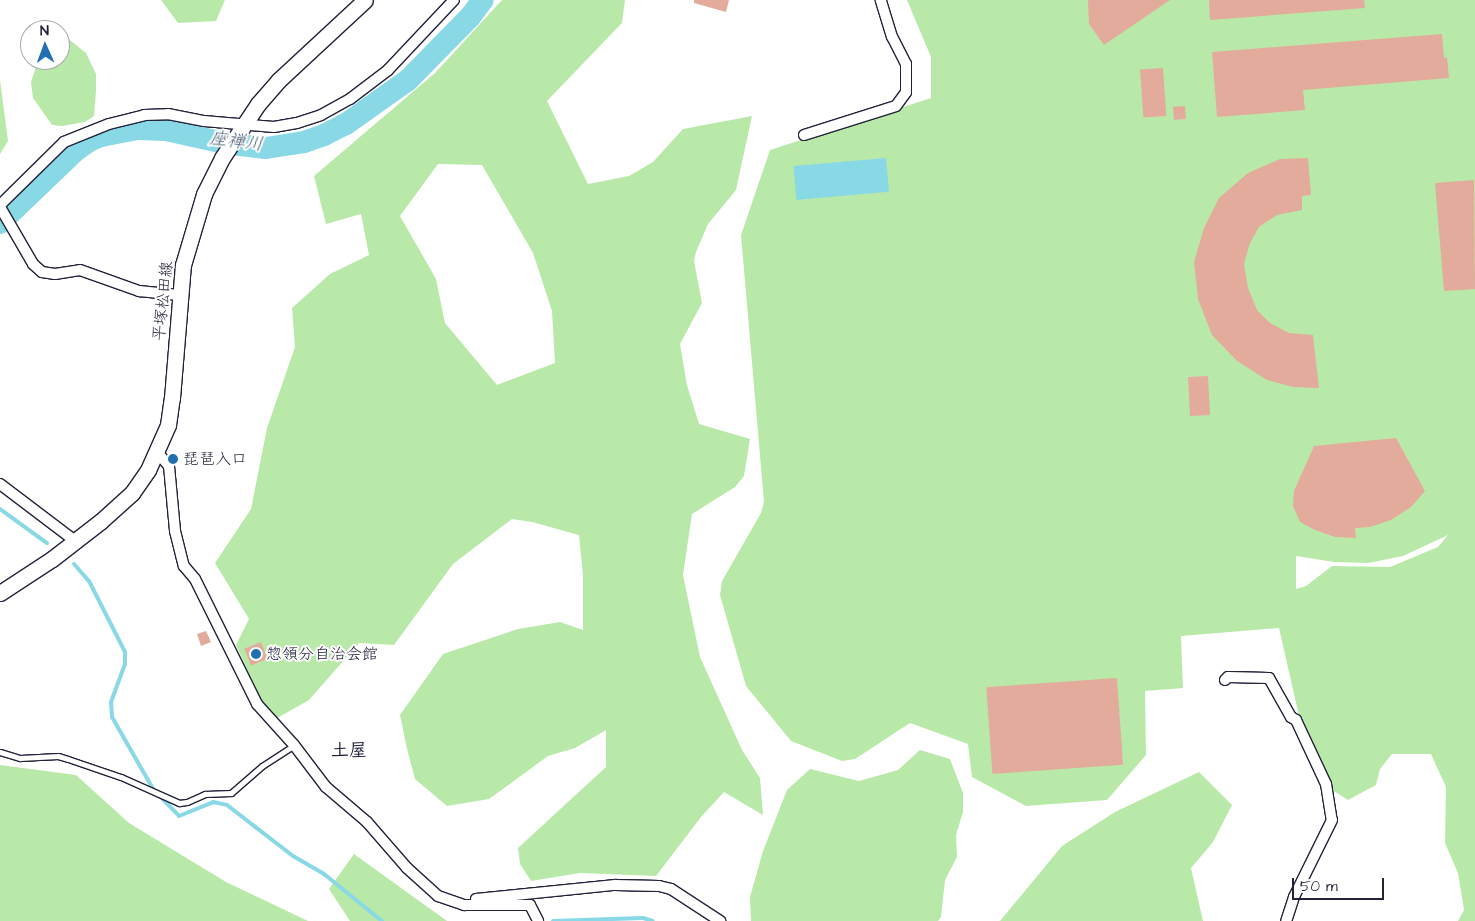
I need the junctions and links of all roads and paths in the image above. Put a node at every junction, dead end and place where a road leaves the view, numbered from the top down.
1 (365, 0) edge
2 (454, 0) edge
3 (880, 0) edge
4 (242, 126) junction
5 (804, 135) dead end
6 (0, 206) edge
7 (179, 295) junction
8 (158, 453) junction
9 (0, 484) edge
10 (75, 541) junction
11 (0, 593) edge
12 (1225, 680) dead end
13 (294, 745) junction
14 (0, 752) edge
15 (448, 899) junction
16 (538, 921) edge
17 (720, 921) edge
18 (1286, 921) edge

1 - 4 main road, 平塚松田線
2 - 4 street
3 - 5 street
4 - 6 street
4 - 7 main road, 平塚松田線
6 - 7 street
7 - 8 main road, 平塚松田線
8 - 10 main road, 平塚松田線
8 - 13 street
9 - 10 street
10 - 11 main road, 平塚松田線
12 - 18 street
13 - 14 lane
13 - 15 street
15 - 16 street
15 - 17 street

